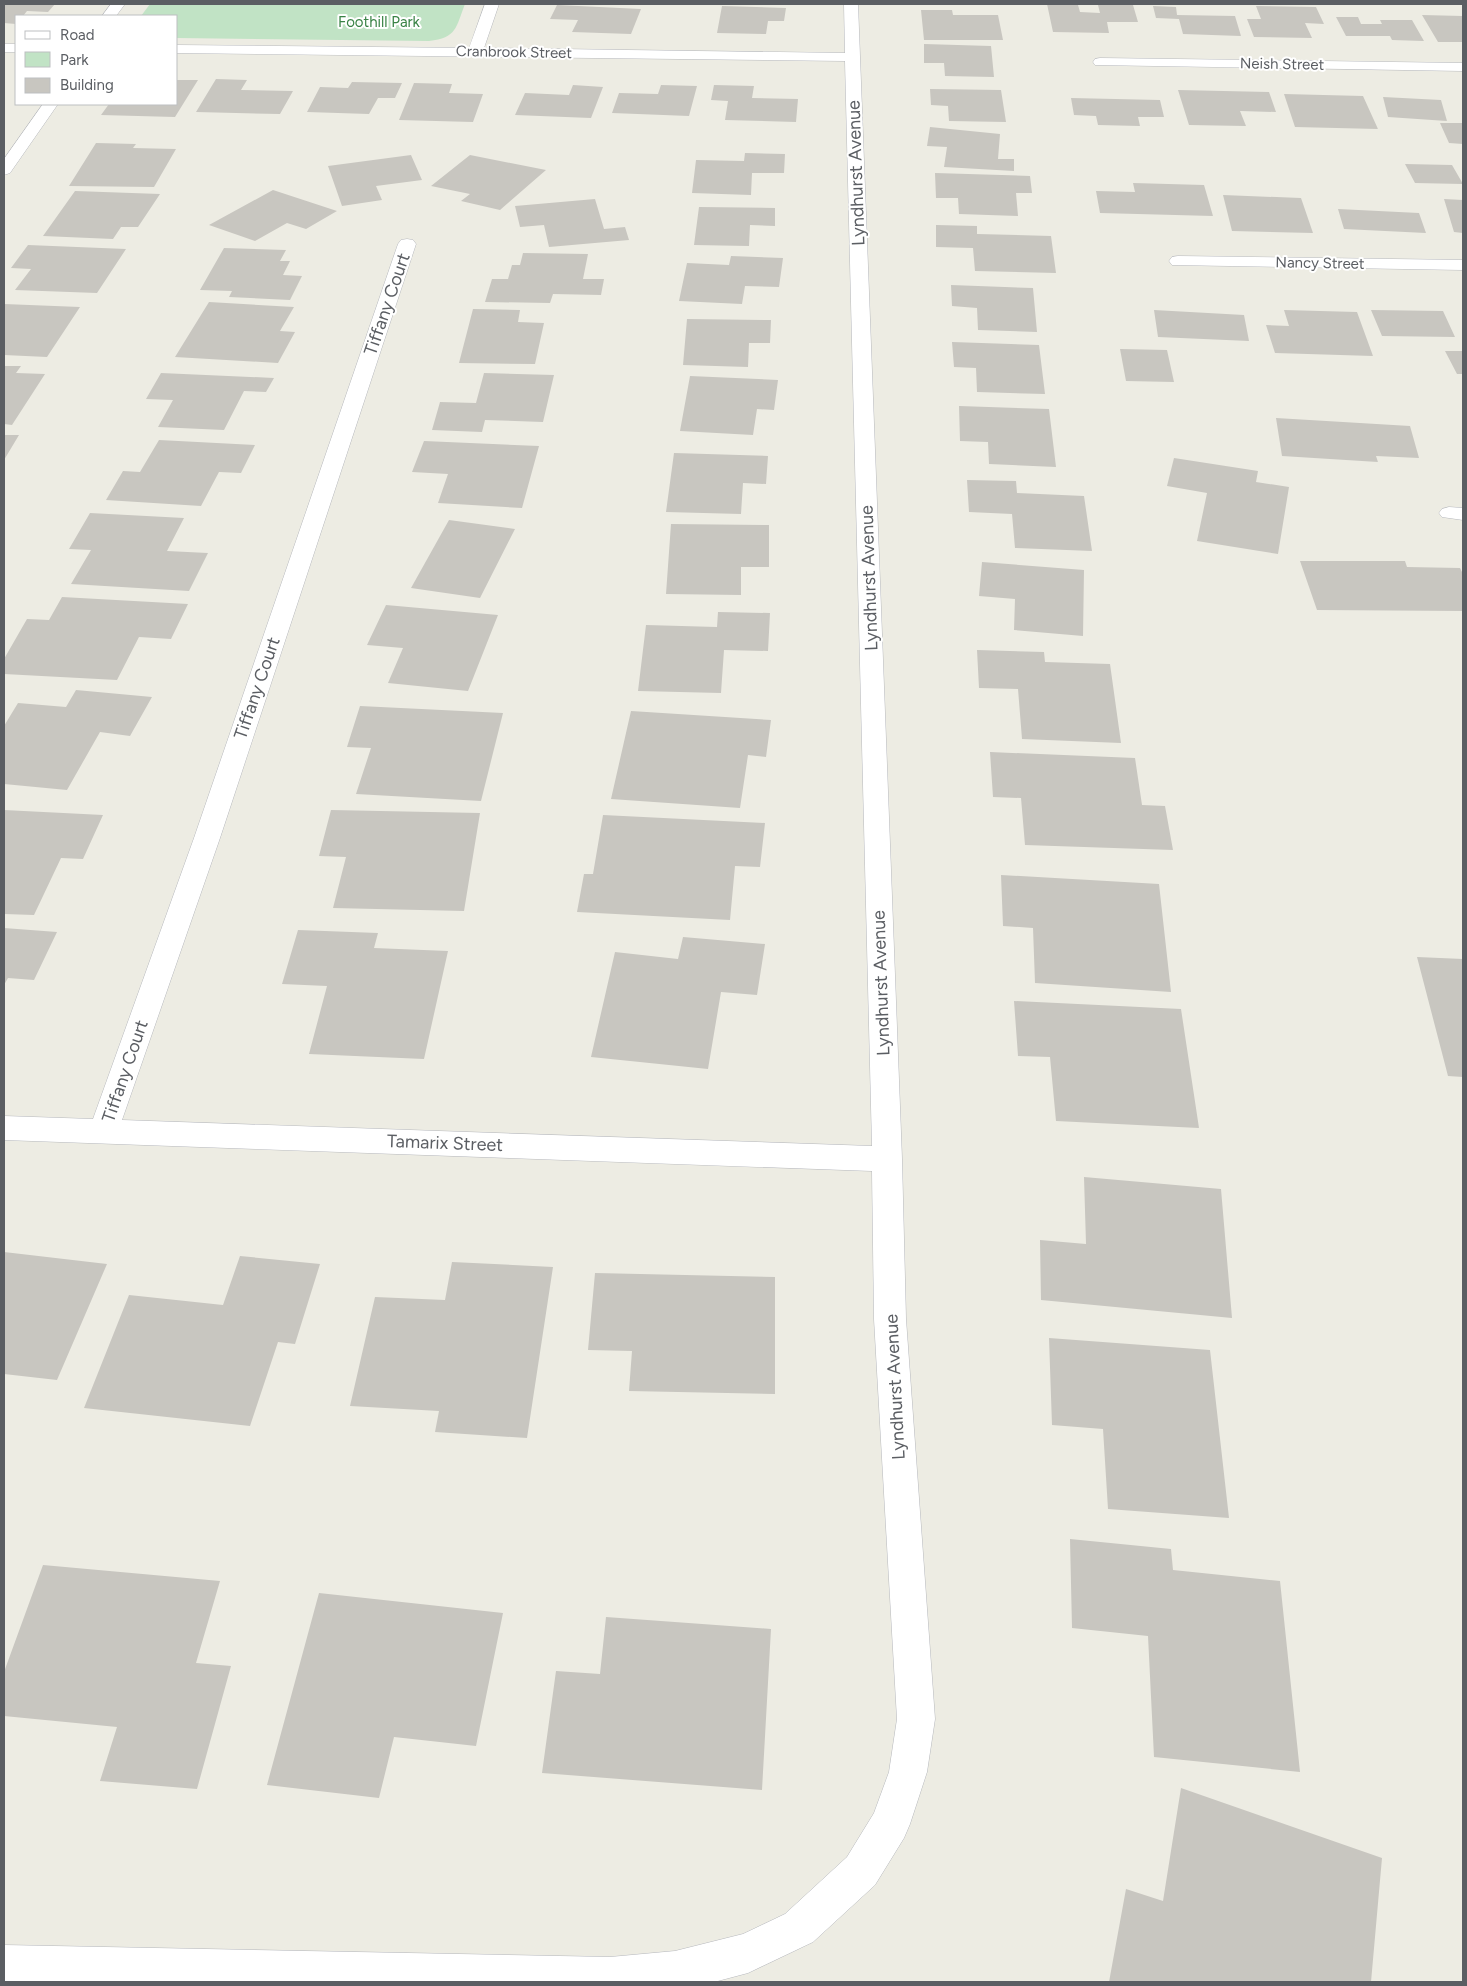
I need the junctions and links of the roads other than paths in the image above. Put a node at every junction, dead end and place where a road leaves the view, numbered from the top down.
1 (118, 4) edge
2 (492, 4) edge
3 (851, 4) edge
4 (110, 15) edge
5 (178, 50) edge
6 (475, 52) junction
7 (853, 57) junction
8 (1100, 62) dead end
9 (1463, 67) edge
10 (49, 105) edge
11 (4, 170) edge
12 (407, 244) dead end
13 (1178, 261) dead end
14 (1463, 265) edge
15 (4, 1128) edge
16 (104, 1131) junction
17 (887, 1159) junction
18 (4, 1965) edge

1 - 4 street
2 - 6 street
3 - 7 street, Lyndhurst Avenue
5 - 6 street, Cranbrook Street
6 - 7 street, Cranbrook Street
7 - 17 street, Lyndhurst Avenue
8 - 9 street, Neish Street
10 - 11 street
12 - 16 street, Tiffany Court
13 - 14 street, Nancy Street
15 - 16 street, Tamarix Street
16 - 17 street, Tamarix Street
17 - 18 street, Lyndhurst Avenue

